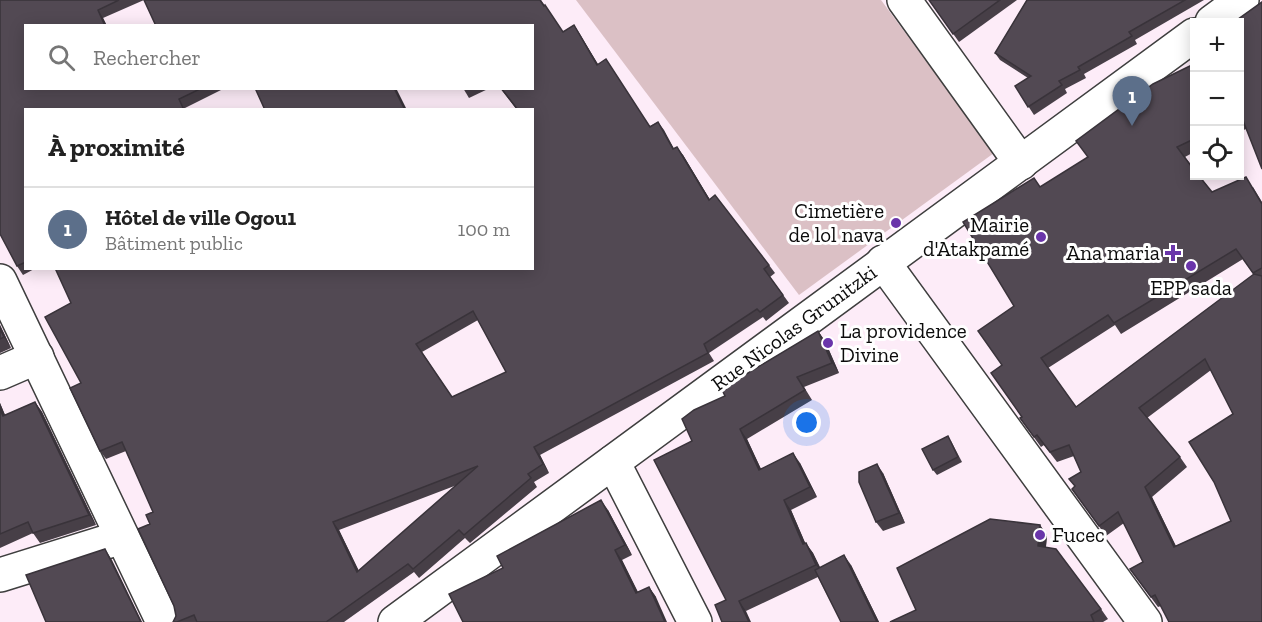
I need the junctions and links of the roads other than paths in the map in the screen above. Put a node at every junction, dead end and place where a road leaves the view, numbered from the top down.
1 (904, 0) edge
2 (1242, 0) edge
3 (1217, 18) edge
4 (1190, 38) edge
5 (1021, 163) junction
6 (884, 262) junction
7 (0, 281) edge
8 (36, 357) junction
9 (0, 373) edge
10 (614, 462) junction
11 (122, 537) junction
12 (0, 575) edge
13 (163, 622) edge
14 (395, 622) edge
15 (695, 622) edge
16 (1145, 622) edge

1 - 5 street
2 - 3 street
4 - 5 street, Rue Nicolas Grunitzki
5 - 6 street, Rue Nicolas Grunitzki
6 - 10 street, Rue Nicolas Grunitzki
6 - 16 street
7 - 8 street
8 - 9 street
8 - 11 street
10 - 14 street, Rue Nicolas Grunitzki
10 - 15 street
11 - 12 street
11 - 13 street

